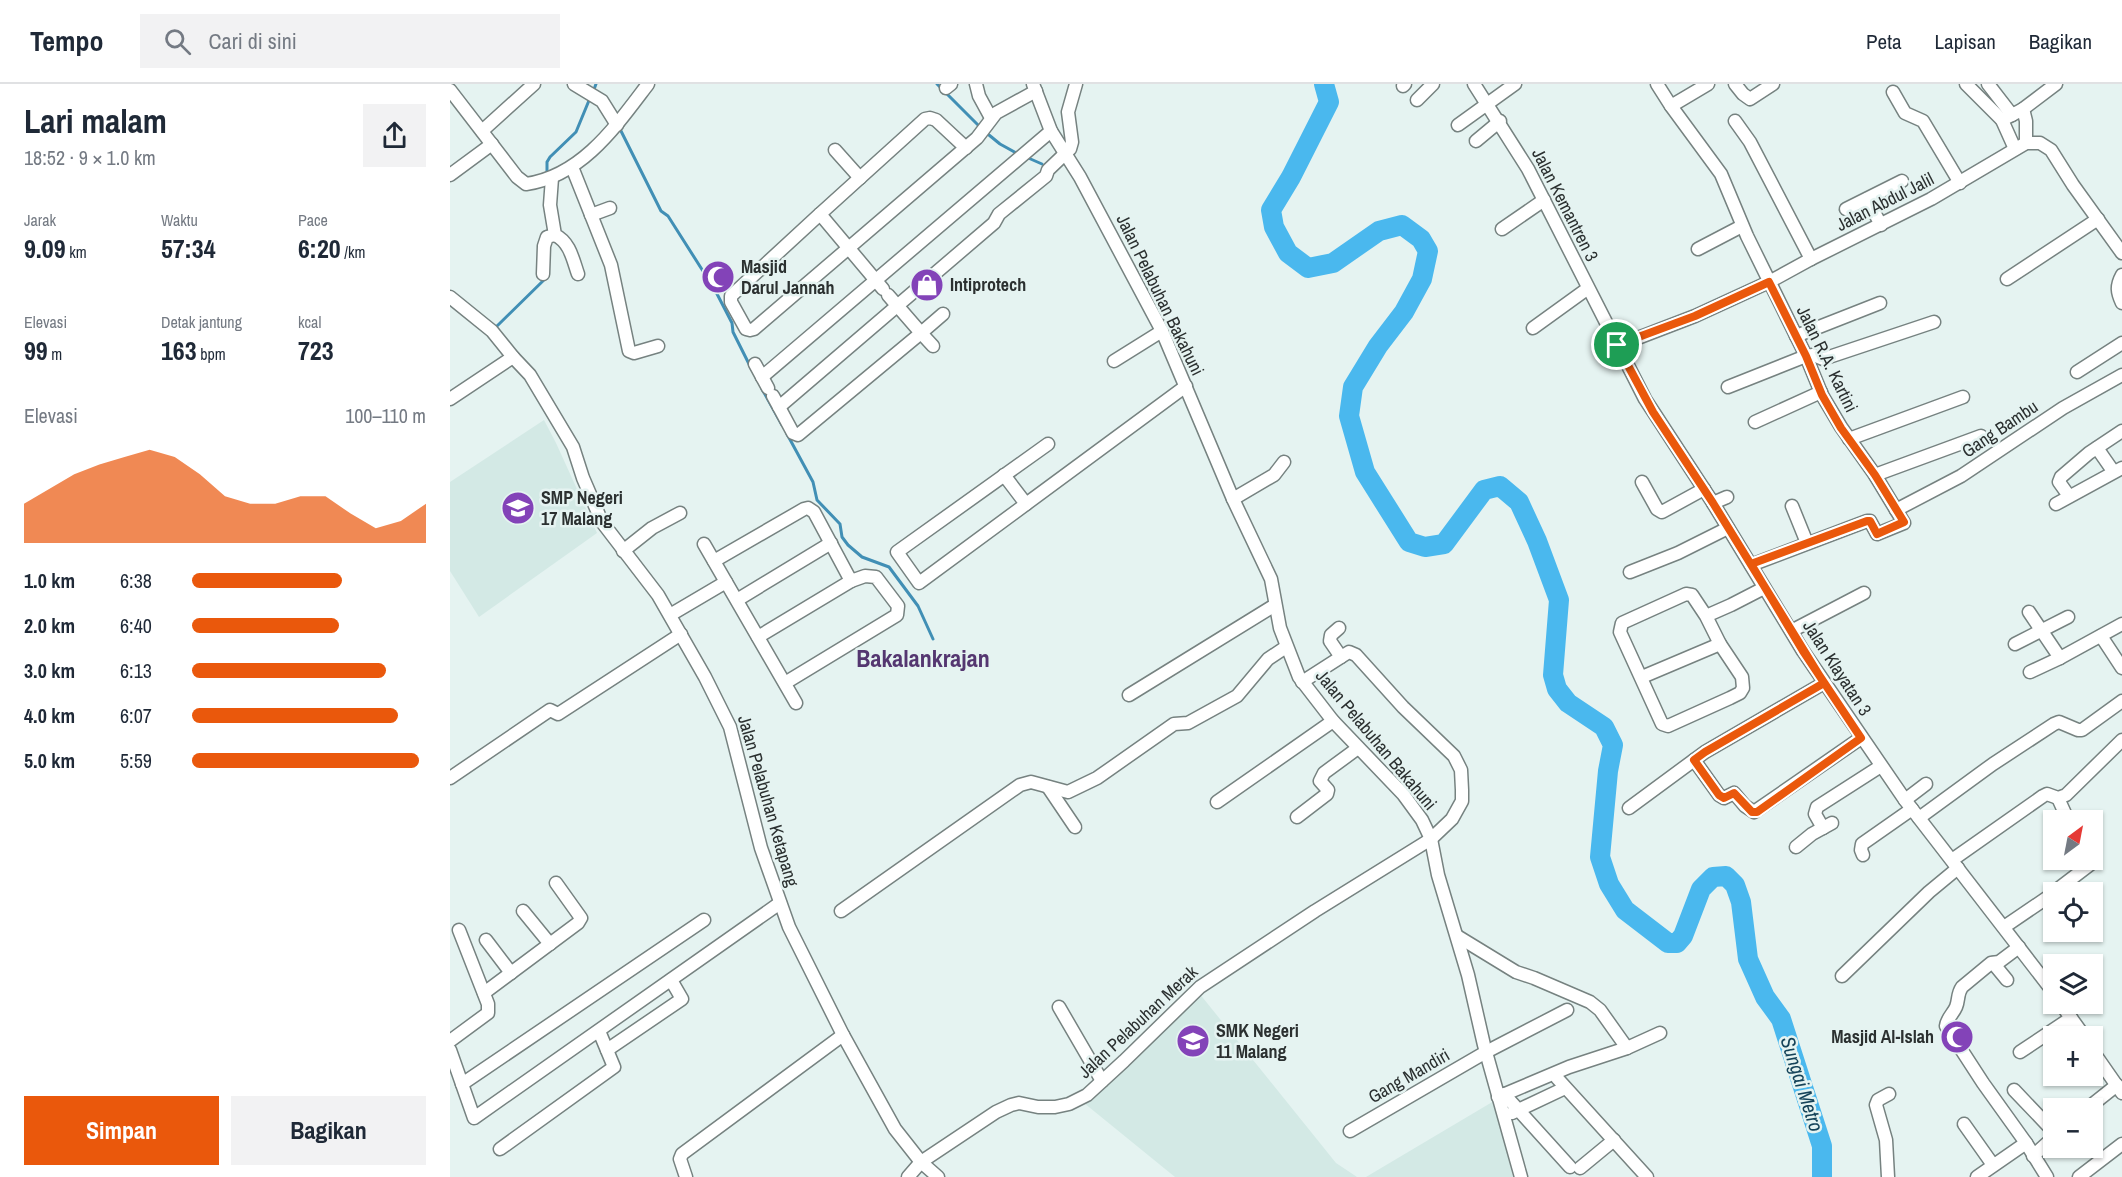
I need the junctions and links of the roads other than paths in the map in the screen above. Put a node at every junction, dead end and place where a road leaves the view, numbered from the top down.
1 (534, 84) edge
2 (574, 84) edge
3 (648, 84) edge
4 (976, 84) edge
5 (1076, 84) edge
6 (1433, 84) edge
7 (1474, 84) edge
8 (1515, 84) edge
9 (1657, 84) edge
10 (1708, 84) edge
11 (1735, 84) edge
12 (1773, 84) edge
13 (1966, 84) edge
14 (2056, 84) edge
15 (1995, 86) edge
16 (1035, 87) edge
17 (450, 90) edge
18 (1893, 92) dead end
19 (1417, 100) dead end
20 (1488, 103) junction
21 (1671, 106) junction
22 (2012, 115) junction
23 (991, 118) junction
24 (1735, 121) dead end
25 (1500, 122) junction
26 (617, 125) junction
27 (1458, 125) dead end
28 (482, 131) junction
29 (1051, 131) junction
30 (1476, 141) dead end
31 (492, 144) junction
32 (2021, 146) junction
33 (966, 148) junction
34 (835, 150) dead end
35 (1065, 154) junction
36 (572, 167) junction
37 (450, 175) edge
38 (552, 178) junction
39 (860, 178) junction
40 (1902, 181) dead end
41 (1960, 183) junction
42 (1867, 199) junction
43 (1544, 200) junction
44 (610, 208) dead end
45 (1846, 209) dead end
46 (820, 214) junction
47 (591, 215) junction
48 (2098, 219) junction
49 (1881, 225) junction
50 (1742, 226) junction
51 (1502, 229) dead end
52 (552, 236) junction
53 (850, 248) junction
54 (1698, 249) dead end
55 (2122, 254) edge
56 (1811, 259) junction
57 (543, 274) dead end
58 (578, 274) dead end
59 (2122, 275) edge
60 (2007, 279) dead end
61 (1769, 282) junction
62 (882, 288) junction
63 (1587, 289) junction
64 (450, 297) edge
65 (1880, 303) dead end
66 (2122, 303) edge
67 (897, 305) junction
68 (943, 314) dead end
69 (1934, 322) dead end
70 (1533, 328) dead end
71 (1162, 331) junction
72 (921, 333) junction
73 (1796, 336) junction
74 (2122, 343) edge
75 (1617, 345) junction
76 (658, 346) dead end
77 (933, 346) dead end
78 (1806, 356) junction
79 (513, 357) junction
80 (1114, 361) dead end
81 (755, 364) dead end
82 (2078, 372) dead end
83 (2122, 375) edge
84 (762, 377) junction
85 (1186, 386) junction
86 (1728, 387) dead end
87 (1821, 392) junction
88 (773, 397) junction
89 (1963, 397) dead end
90 (450, 399) edge
91 (1755, 422) dead end
92 (2122, 431) edge
93 (1981, 436) dead end
94 (1849, 439) junction
95 (1048, 444) dead end
96 (2097, 448) junction
97 (1284, 462) dead end
98 (2117, 470) edge
99 (1004, 475) junction
100 (1875, 475) junction
101 (1642, 482) dead end
102 (1704, 489) junction
103 (2069, 496) junction
104 (1728, 497) dead end
105 (1233, 499) junction
106 (1713, 503) junction
107 (1026, 504) junction
108 (2056, 504) dead end
109 (1792, 506) dead end
110 (1896, 510) junction
111 (680, 513) dead end
112 (1728, 528) junction
113 (831, 543) junction
114 (1807, 543) junction
115 (704, 544) dead end
116 (623, 551) junction
117 (714, 561) junction
118 (1751, 564) junction
119 (1630, 572) dead end
120 (851, 581) junction
121 (726, 582) junction
122 (1764, 588) junction
123 (1864, 593) dead end
124 (737, 600) junction
125 (1275, 605) junction
126 (2029, 612) dead end
127 (670, 615) junction
128 (1706, 616) junction
129 (2068, 617) dead end
130 (2122, 624) edge
131 (1339, 628) dead end
132 (1797, 628) dead end
133 (2043, 631) junction
134 (681, 634) junction
135 (2101, 636) junction
136 (758, 637) junction
137 (1720, 644) junction
138 (2015, 644) dead end
139 (1286, 647) junction
140 (1341, 657) junction
141 (2060, 658) junction
142 (2122, 668) edge
143 (2030, 672) dead end
144 (1642, 677) junction
145 (1302, 682) junction
146 (785, 683) junction
147 (1824, 683) junction
148 (1129, 695) dead end
149 (2122, 700) edge
150 (796, 703) dead end
151 (1333, 721) junction
152 (1861, 738) junction
153 (2122, 740) edge
154 (1358, 748) junction
155 (1694, 760) junction
156 (1881, 766) junction
157 (450, 778) edge
158 (1926, 784) dead end
159 (1048, 786) junction
160 (2058, 798) junction
161 (1217, 802) dead end
162 (1629, 808) dead end
163 (1912, 809) junction
164 (2063, 810) edge
165 (1297, 817) dead end
166 (1075, 827) dead end
167 (1431, 839) junction
168 (1796, 847) dead end
169 (1863, 855) dead end
170 (1955, 864) junction
171 (2083, 870) edge
172 (2068, 882) edge
173 (556, 884) dead end
174 (2043, 900) edge
175 (780, 903) junction
176 (523, 911) dead end
177 (841, 911) dead end
178 (704, 920) dead end
179 (2004, 927) junction
180 (459, 930) dead end
181 (1457, 936) junction
182 (486, 940) dead end
183 (550, 944) junction
184 (2019, 947) junction
185 (1993, 963) junction
186 (511, 973) junction
187 (1842, 976) dead end
188 (2043, 979) edge
189 (671, 980) junction
190 (2007, 980) dead end
191 (484, 993) junction
192 (1059, 1007) dead end
193 (1567, 1010) dead end
194 (2068, 1014) edge
195 (2071, 1018) junction
196 (2077, 1026) edge
197 (599, 1031) junction
198 (1660, 1033) dead end
199 (843, 1035) junction
200 (450, 1041) edge
201 (1627, 1048) junction
202 (450, 1050) edge
203 (607, 1050) junction
204 (1486, 1052) junction
205 (2020, 1052) dead end
206 (2103, 1066) edge
207 (1102, 1081) junction
208 (462, 1084) junction
209 (2119, 1089) edge
210 (2014, 1090) dead end
211 (1889, 1094) dead end
212 (1501, 1095) junction
213 (2103, 1099) edge
214 (1519, 1110) junction
215 (1504, 1116) junction
216 (2043, 1120) edge
217 (1964, 1124) dead end
218 (1350, 1131) dead end
219 (1614, 1140) junction
220 (2026, 1143) junction
221 (2122, 1144) edge
222 (2043, 1147) edge
223 (500, 1149) dead end
224 (2033, 1156) junction
225 (921, 1162) junction
226 (1993, 1165) junction
227 (1641, 1175) edge
228 (686, 1177) edge
229 (908, 1177) edge
230 (938, 1177) edge
231 (1521, 1177) edge
232 (1888, 1177) edge
233 (1977, 1177) edge
234 (2047, 1177) edge
235 (2079, 1177) edge

1 - 28 street
2 - 26 street
3 - 26 street
4 - 23 street
5 - 35 street
6 - 19 street
7 - 20 street, Jalan Kemantren 3
8 - 20 street
9 - 21 street, Jalan R.A. Kartini
10 - 21 street
11 - 12 street
13 - 22 street
14 - 22 street
15 - 22 street
16 - 23 street
16 - 29 street, Jalan Pelabuhan Bakahuni
17 - 28 street
18 - 41 street
20 - 25 street, Jalan Kemantren 3
20 - 27 street
21 - 50 street, Jalan R.A. Kartini
22 - 32 street
22 - 32 street
23 - 33 street
24 - 56 street
25 - 30 street
25 - 43 street, Jalan Kemantren 3
26 - 36 street
28 - 31 street
29 - 35 street, Jalan Pelabuhan Bakahuni
29 - 62 street
31 - 37 street
31 - 38 street
32 - 41 street, Jalan Abdul Jalil
32 - 48 street
33 - 39 street
33 - 53 street
34 - 39 street
35 - 67 street
35 - 71 street, Jalan Pelabuhan Bakahuni
36 - 38 street
36 - 47 street
38 - 52 street
39 - 46 street
40 - 42 street
41 - 49 street, Jalan Abdul Jalil
42 - 45 street
42 - 49 street
43 - 51 street
43 - 63 street, Jalan Kemantren 3
44 - 47 street
46 - 53 street
46 - 53 street
47 - 76 street
48 - 55 street
48 - 60 street
49 - 56 street, Jalan Abdul Jalil
50 - 54 street
50 - 61 street, Jalan R.A. Kartini
52 - 57 street
52 - 58 street
53 - 62 street
56 - 61 street, Jalan Abdul Jalil
59 - 66 street
61 - 73 street, Jalan R.A. Kartini
61 - 75 street, Jalan Abdul Jalil
62 - 67 street
62 - 84 street
63 - 70 street
63 - 75 street, Jalan Kemantren 3
64 - 79 street, Jalan Pelabuhan Ketapang
65 - 73 street
67 - 72 street
67 - 88 street
68 - 72 street
69 - 78 street
71 - 80 street
71 - 85 street, Jalan Pelabuhan Bakahuni
72 - 77 street
72 - 88 street
73 - 78 street, Jalan R.A. Kartini
74 - 82 street
75 - 102 street, Jalan Klayatan 3
78 - 86 street
78 - 87 street, Jalan R.A. Kartini
79 - 90 street
79 - 116 street, Jalan Pelabuhan Ketapang
81 - 84 street
83 - 110 street, Gang Bambu
84 - 88 street
85 - 105 street, Jalan Pelabuhan Bakahuni
85 - 107 street
87 - 91 street
87 - 94 street, Jalan R.A. Kartini
89 - 94 street
92 - 96 street
93 - 100 street
94 - 100 street, Jalan R.A. Kartini
95 - 99 street
96 - 98 street
96 - 103 street
97 - 105 street
98 - 103 street
99 - 107 street
99 - 107 street
100 - 110 street, Jalan R.A. Kartini
101 - 102 street
102 - 106 street, Jalan Klayatan 3
103 - 108 street
104 - 106 street
105 - 125 street, Jalan Pelabuhan Bakahuni
106 - 112 street, Jalan Klayatan 3
109 - 114 street
110 - 114 street
111 - 116 street
112 - 118 street, Jalan Klayatan 3
112 - 119 street
113 - 117 street
113 - 120 street
113 - 124 street
114 - 118 street
115 - 117 street
116 - 127 street, Jalan Pelabuhan Ketapang
117 - 121 street
118 - 122 street, Jalan Klayatan 3
120 - 136 street
120 - 146 street
121 - 124 street
121 - 127 street
122 - 128 street
122 - 147 street, Jalan Klayatan 3
123 - 132 street
124 - 136 street
125 - 139 street, Jalan Pelabuhan Bakahuni
125 - 148 street
126 - 133 street
127 - 134 street, Jalan Pelabuhan Ketapang
128 - 137 street
128 - 144 street
129 - 133 street
130 - 135 street
131 - 140 street
133 - 138 street
133 - 141 street
134 - 157 street
134 - 175 street, Jalan Pelabuhan Ketapang
135 - 141 street
135 - 142 street
136 - 146 street
137 - 144 street
137 - 144 street
139 - 145 street, Jalan Pelabuhan Bakahuni
139 - 159 street
140 - 145 street
140 - 167 street, Jalan Pelabuhan Merak
141 - 143 street
145 - 151 street, Jalan Pelabuhan Bakahuni
146 - 150 street
147 - 152 street, Jalan Klayatan 3
147 - 155 street
149 - 163 street
151 - 154 street, Jalan Pelabuhan Bakahuni
151 - 161 street
152 - 155 street
152 - 156 street, Jalan Klayatan 3
153 - 160 street
154 - 165 street
154 - 167 street, Jalan Pelabuhan Bakahuni
155 - 162 street
156 - 163 street, Jalan Klayatan 3
156 - 168 street
158 - 163 street
159 - 166 street
159 - 177 street
160 - 164 street
160 - 170 street
163 - 169 street
163 - 170 street, Jalan Klayatan 3
167 - 181 street, Jalan Pelabuhan Bakahuni
167 - 207 street, Jalan Pelabuhan Merak
170 - 179 street, Jalan Klayatan 3
170 - 187 street
171 - 172 street
173 - 183 street
174 - 179 street
175 - 189 street
175 - 199 street, Jalan Pelabuhan Ketapang
176 - 183 street
178 - 208 street
179 - 184 street, Jalan Klayatan 3
180 - 191 street
181 - 201 street
181 - 204 street, Jalan Pelabuhan Bakahuni
182 - 186 street
183 - 186 street
184 - 185 street
184 - 188 street, Jalan Klayatan 3
185 - 190 street
185 - 220 street
186 - 191 street
189 - 197 street
189 - 203 street
191 - 200 street
192 - 207 street
193 - 204 street, Gang Mandiri
194 - 195 street
195 - 196 street
195 - 205 street
197 - 203 street
197 - 208 street
198 - 201 street
199 - 225 street, Jalan Pelabuhan Ketapang
199 - 228 street
201 - 212 street
202 - 208 street
203 - 223 street
204 - 212 street, Jalan Pelabuhan Bakahuni
204 - 218 street, Gang Mandiri
206 - 209 street
207 - 225 street, Jalan Pelabuhan Merak
209 - 213 street
210 - 216 street
211 - 232 street
212 - 214 street
212 - 215 street, Jalan Pelabuhan Bakahuni
214 - 215 street
214 - 219 street
214 - 219 street
215 - 231 street, Jalan Pelabuhan Bakahuni
217 - 226 street
219 - 227 street
220 - 224 street
220 - 226 street
221 - 235 street
222 - 224 street
224 - 234 street
225 - 229 street, Jalan Pelabuhan Merak
225 - 230 street, Jalan Pelabuhan Ketapang
226 - 233 street

